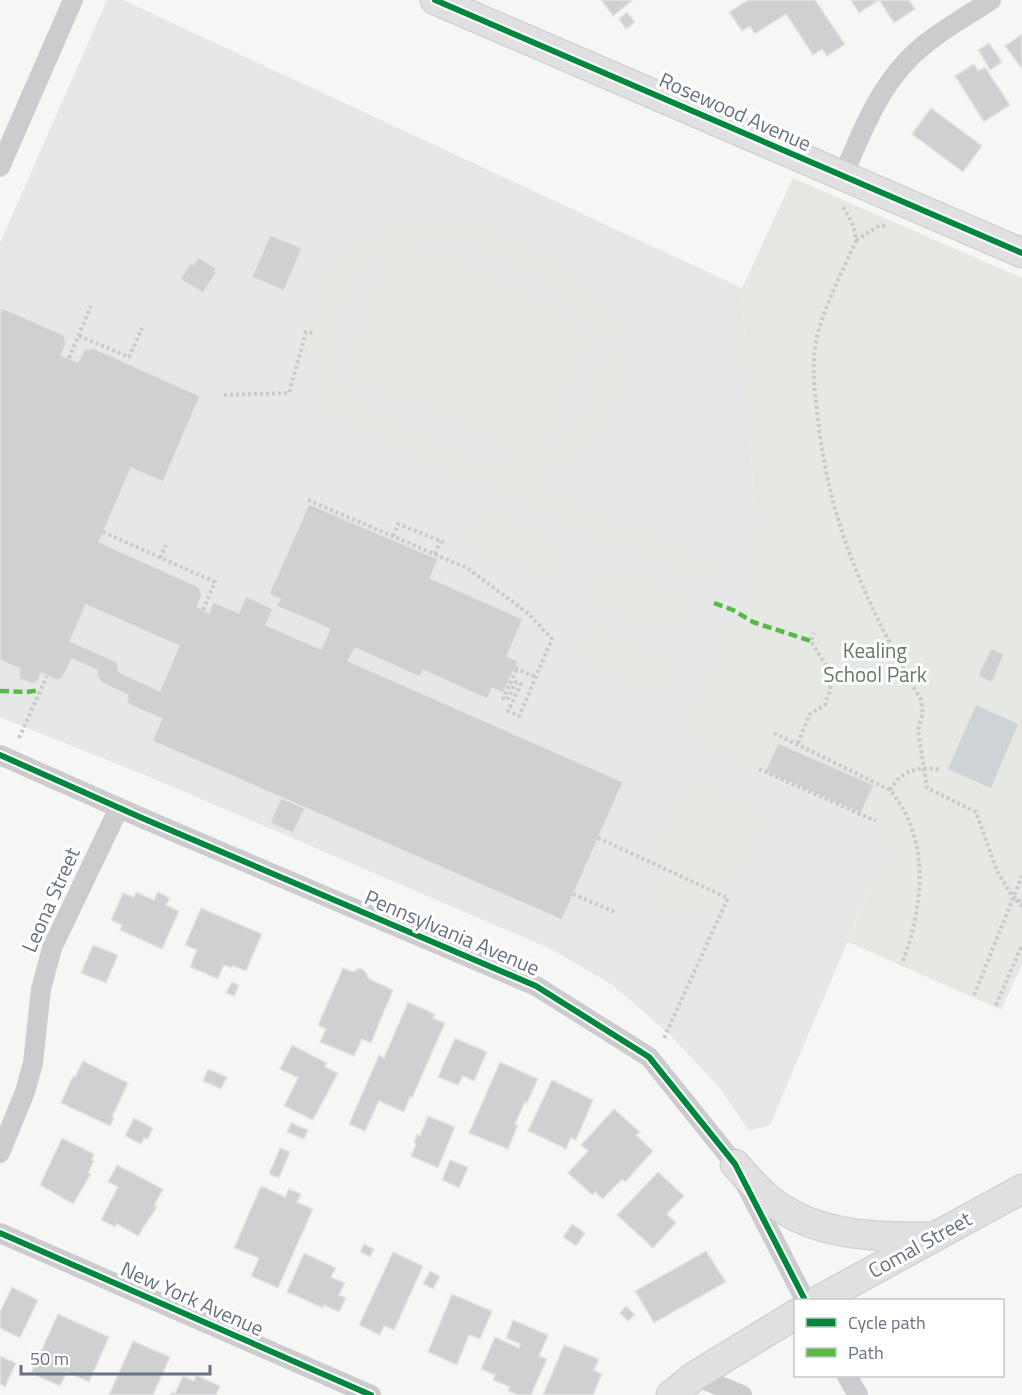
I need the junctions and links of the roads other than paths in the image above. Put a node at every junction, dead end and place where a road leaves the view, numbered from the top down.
1 (73, 0) edge
2 (435, 0) edge
3 (991, 0) edge
4 (478, 9) edge
5 (0, 167) edge
6 (842, 177) junction
7 (1022, 253) edge
8 (0, 755) edge
9 (119, 808) junction
10 (0, 1153) edge
11 (735, 1164) junction
12 (1022, 1188) edge
13 (0, 1233) edge
14 (935, 1237) junction
15 (804, 1299) edge
16 (821, 1299) edge
17 (794, 1315) edge
18 (695, 1376) junction
19 (848, 1377) edge
20 (371, 1395) edge
21 (671, 1395) edge
22 (742, 1395) edge
23 (858, 1395) edge

1 - 5 street
2 - 4 street, Rosewood Avenue
3 - 6 street
4 - 6 street, Rosewood Avenue
6 - 7 street, Rosewood Avenue
8 - 9 street, Pennsylvania Avenue
9 - 10 street, Leona Street
9 - 11 street, Pennsylvania Avenue
11 - 14 street
11 - 15 street, Pennsylvania Avenue
12 - 14 street, Comal Street
13 - 20 street, New York Avenue
14 - 16 street, Comal Street
17 - 18 street
18 - 21 street
18 - 22 street
19 - 23 street

